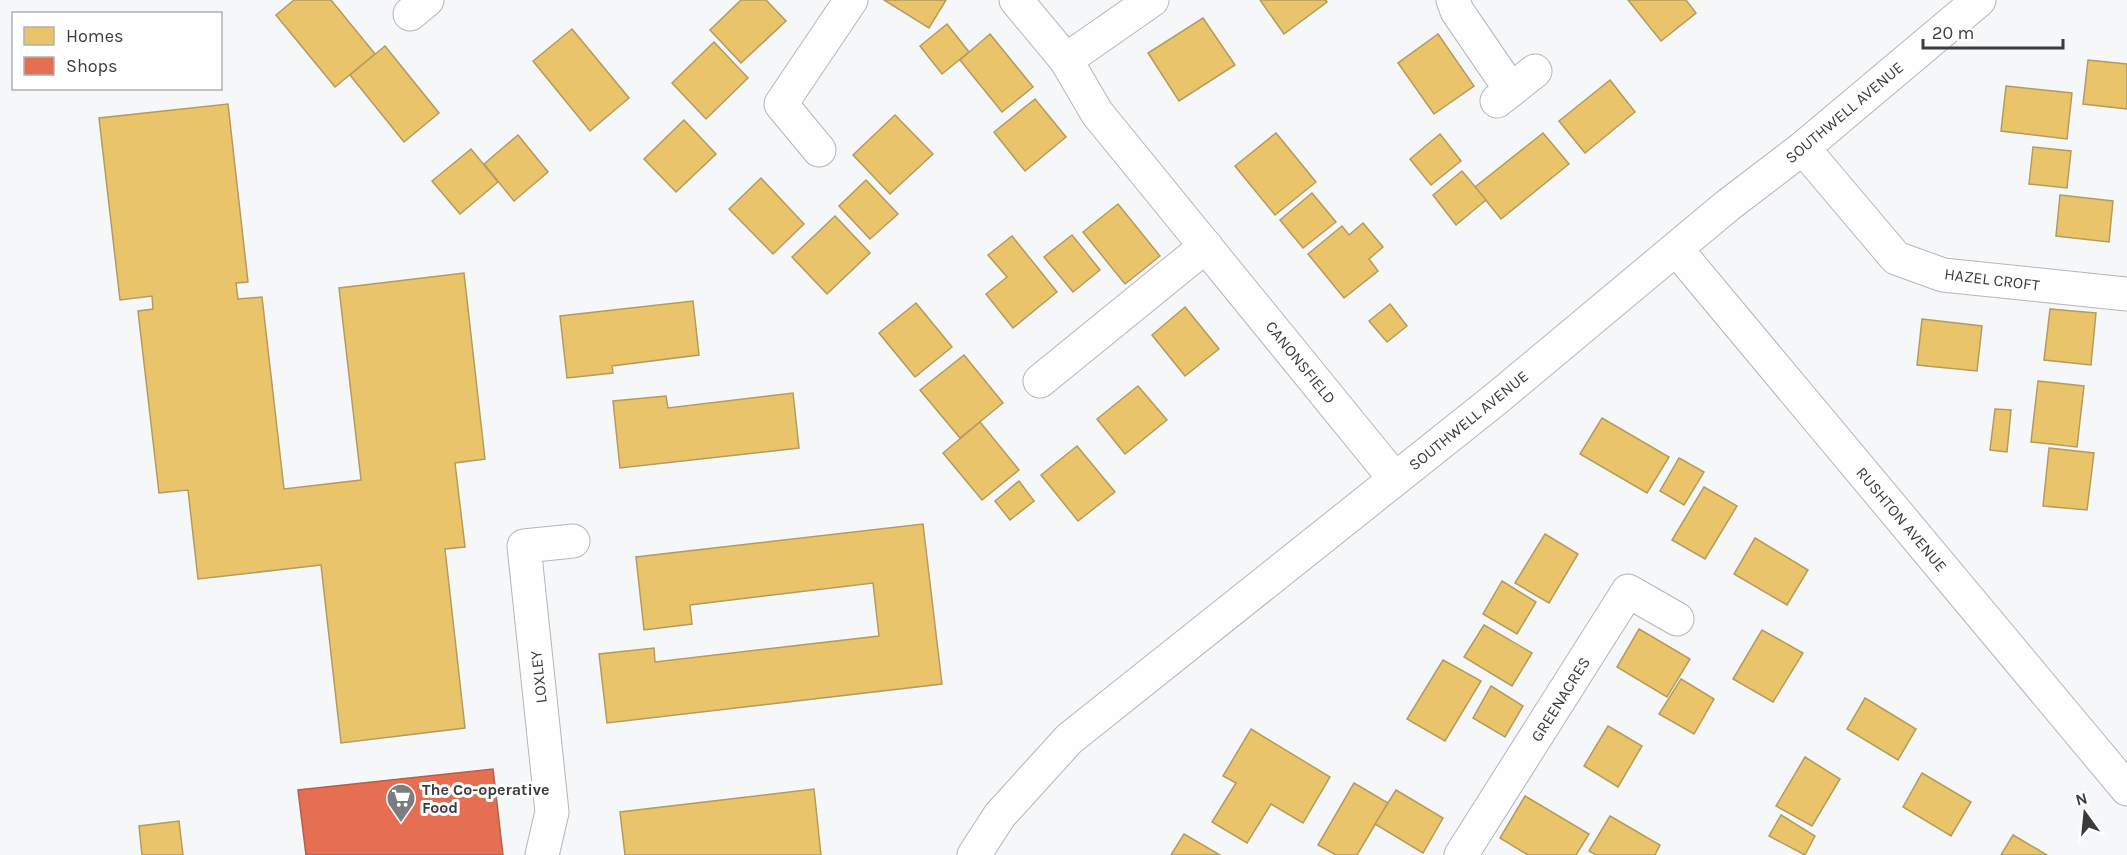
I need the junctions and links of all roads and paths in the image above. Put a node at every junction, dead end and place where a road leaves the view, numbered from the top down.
1 (851, 0) edge
2 (1016, 0) edge
3 (1152, 0) edge
4 (1453, 0) edge
5 (1979, 0) edge
6 (1066, 60) junction
7 (1514, 87) dead end
8 (1803, 148) junction
9 (819, 150) dead end
10 (1206, 246) junction
11 (1677, 250) junction
12 (2127, 294) edge
13 (1040, 381) dead end
14 (1395, 479) junction
15 (573, 541) dead end
16 (1677, 619) dead end
17 (2127, 789) edge
18 (542, 855) edge
19 (974, 855) edge
20 (1461, 855) edge

1 - 9 street
2 - 6 street, CANONSFIELD
3 - 6 street
4 - 7 street
5 - 8 street, SOUTHWELL AVENUE
6 - 10 street, CANONSFIELD
8 - 11 street, SOUTHWELL AVENUE
8 - 12 street, HAZEL CROFT
10 - 13 street
10 - 14 street, CANONSFIELD
11 - 14 street, SOUTHWELL AVENUE
11 - 17 street, RUSHTON AVENUE
14 - 19 street, SOUTHWELL AVENUE
15 - 18 street, LOXLEY
16 - 20 street, GREENACRES

